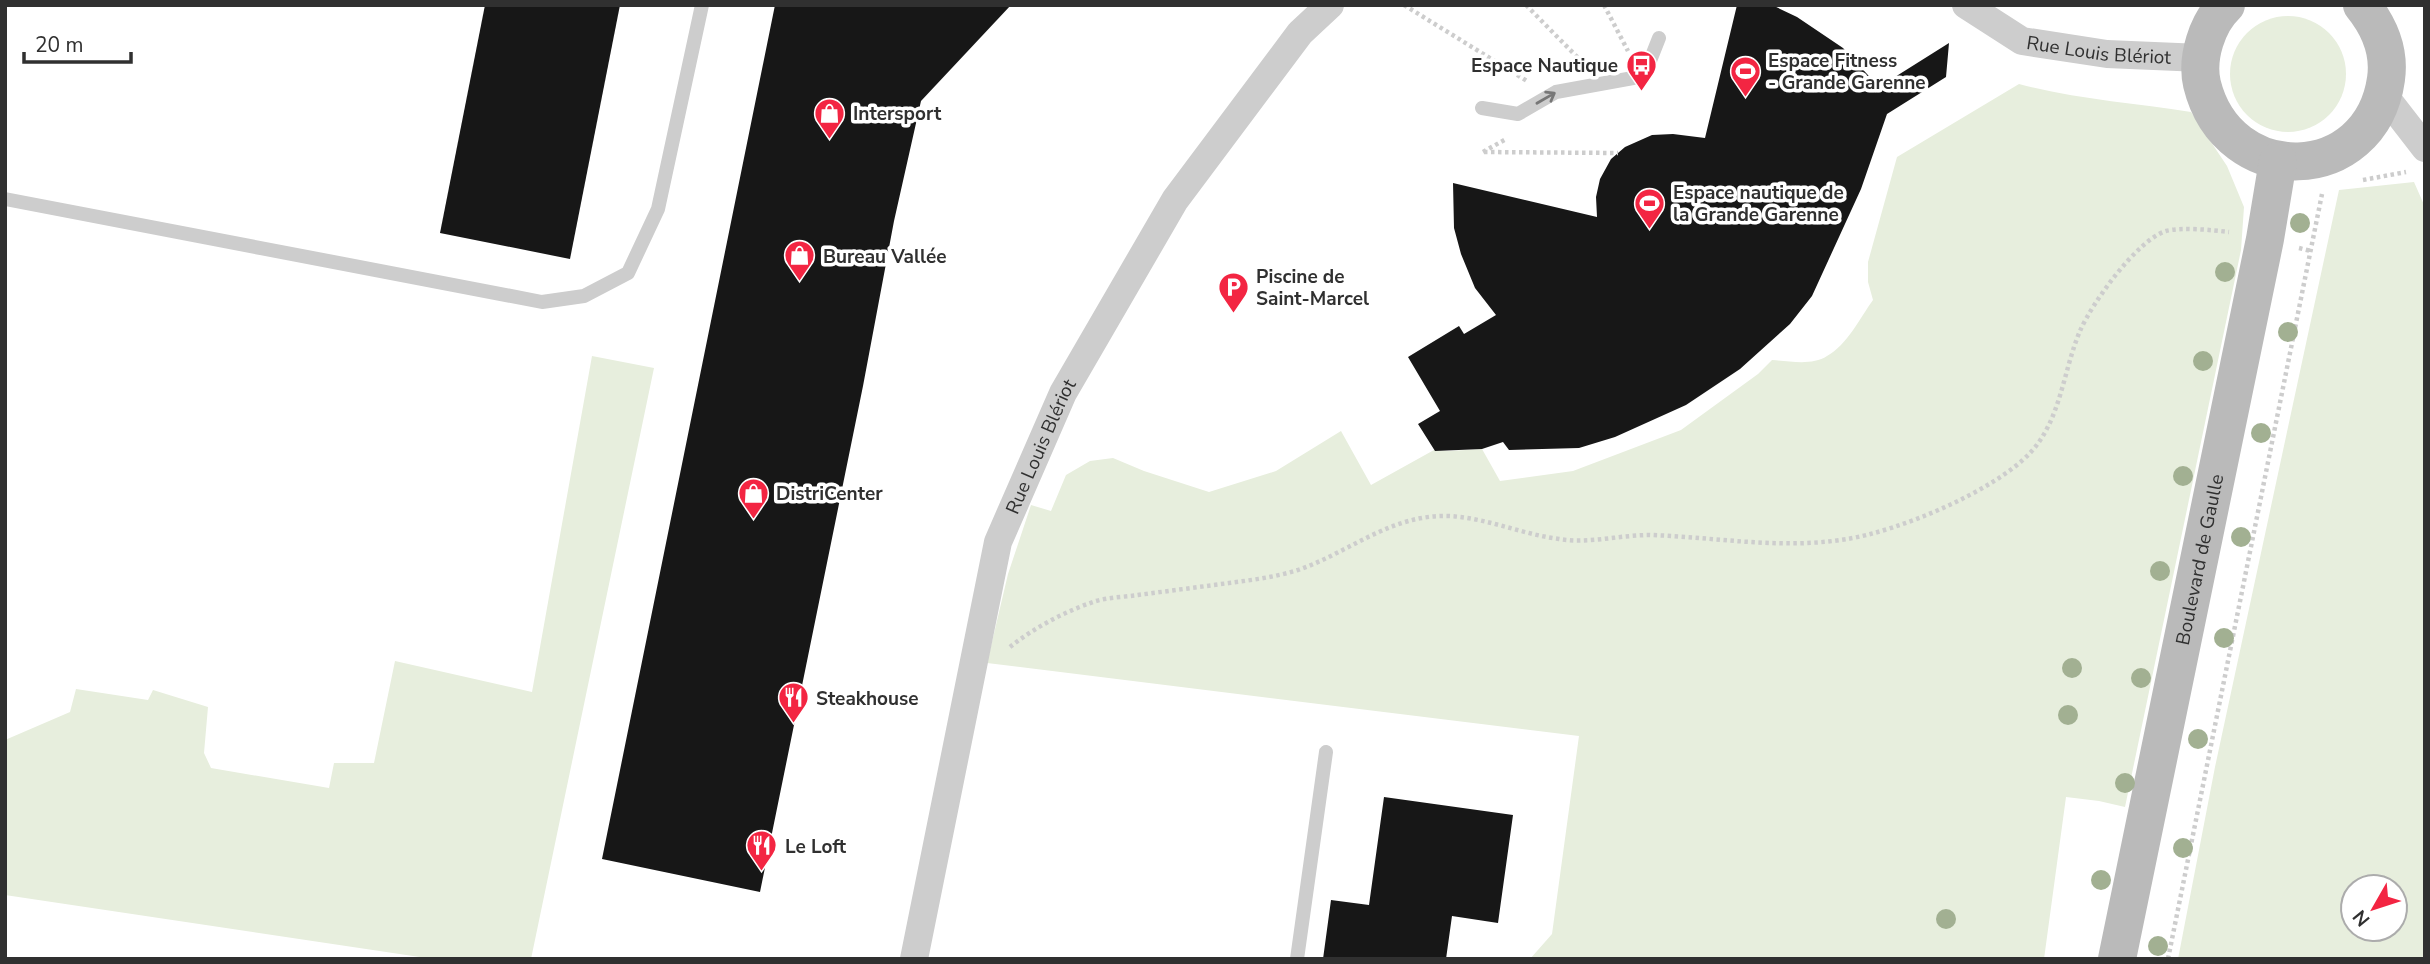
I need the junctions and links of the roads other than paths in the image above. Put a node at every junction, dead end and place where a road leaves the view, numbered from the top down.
1 (702, 5) edge
2 (1330, 5) edge
3 (1966, 5) edge
4 (2226, 5) edge
5 (2362, 5) edge
6 (1659, 38) dead end
7 (2201, 58) junction
8 (2384, 95) junction
9 (1482, 108) dead end
10 (2425, 148) edge
11 (2278, 161) junction
12 (5, 199) edge
13 (1326, 752) dead end
14 (914, 959) edge
15 (1297, 959) edge
16 (2117, 959) edge

1 - 12 lane
2 - 14 street, Rue Louis Blériot
3 - 7 street, Rue Louis Blériot
4 - 7 main road
5 - 8 main road
9 -> 6 lane
7 - 11 main road
8 - 10 street
8 - 11 main road
11 - 16 main road, Boulevard de Gaulle
13 - 15 lane

